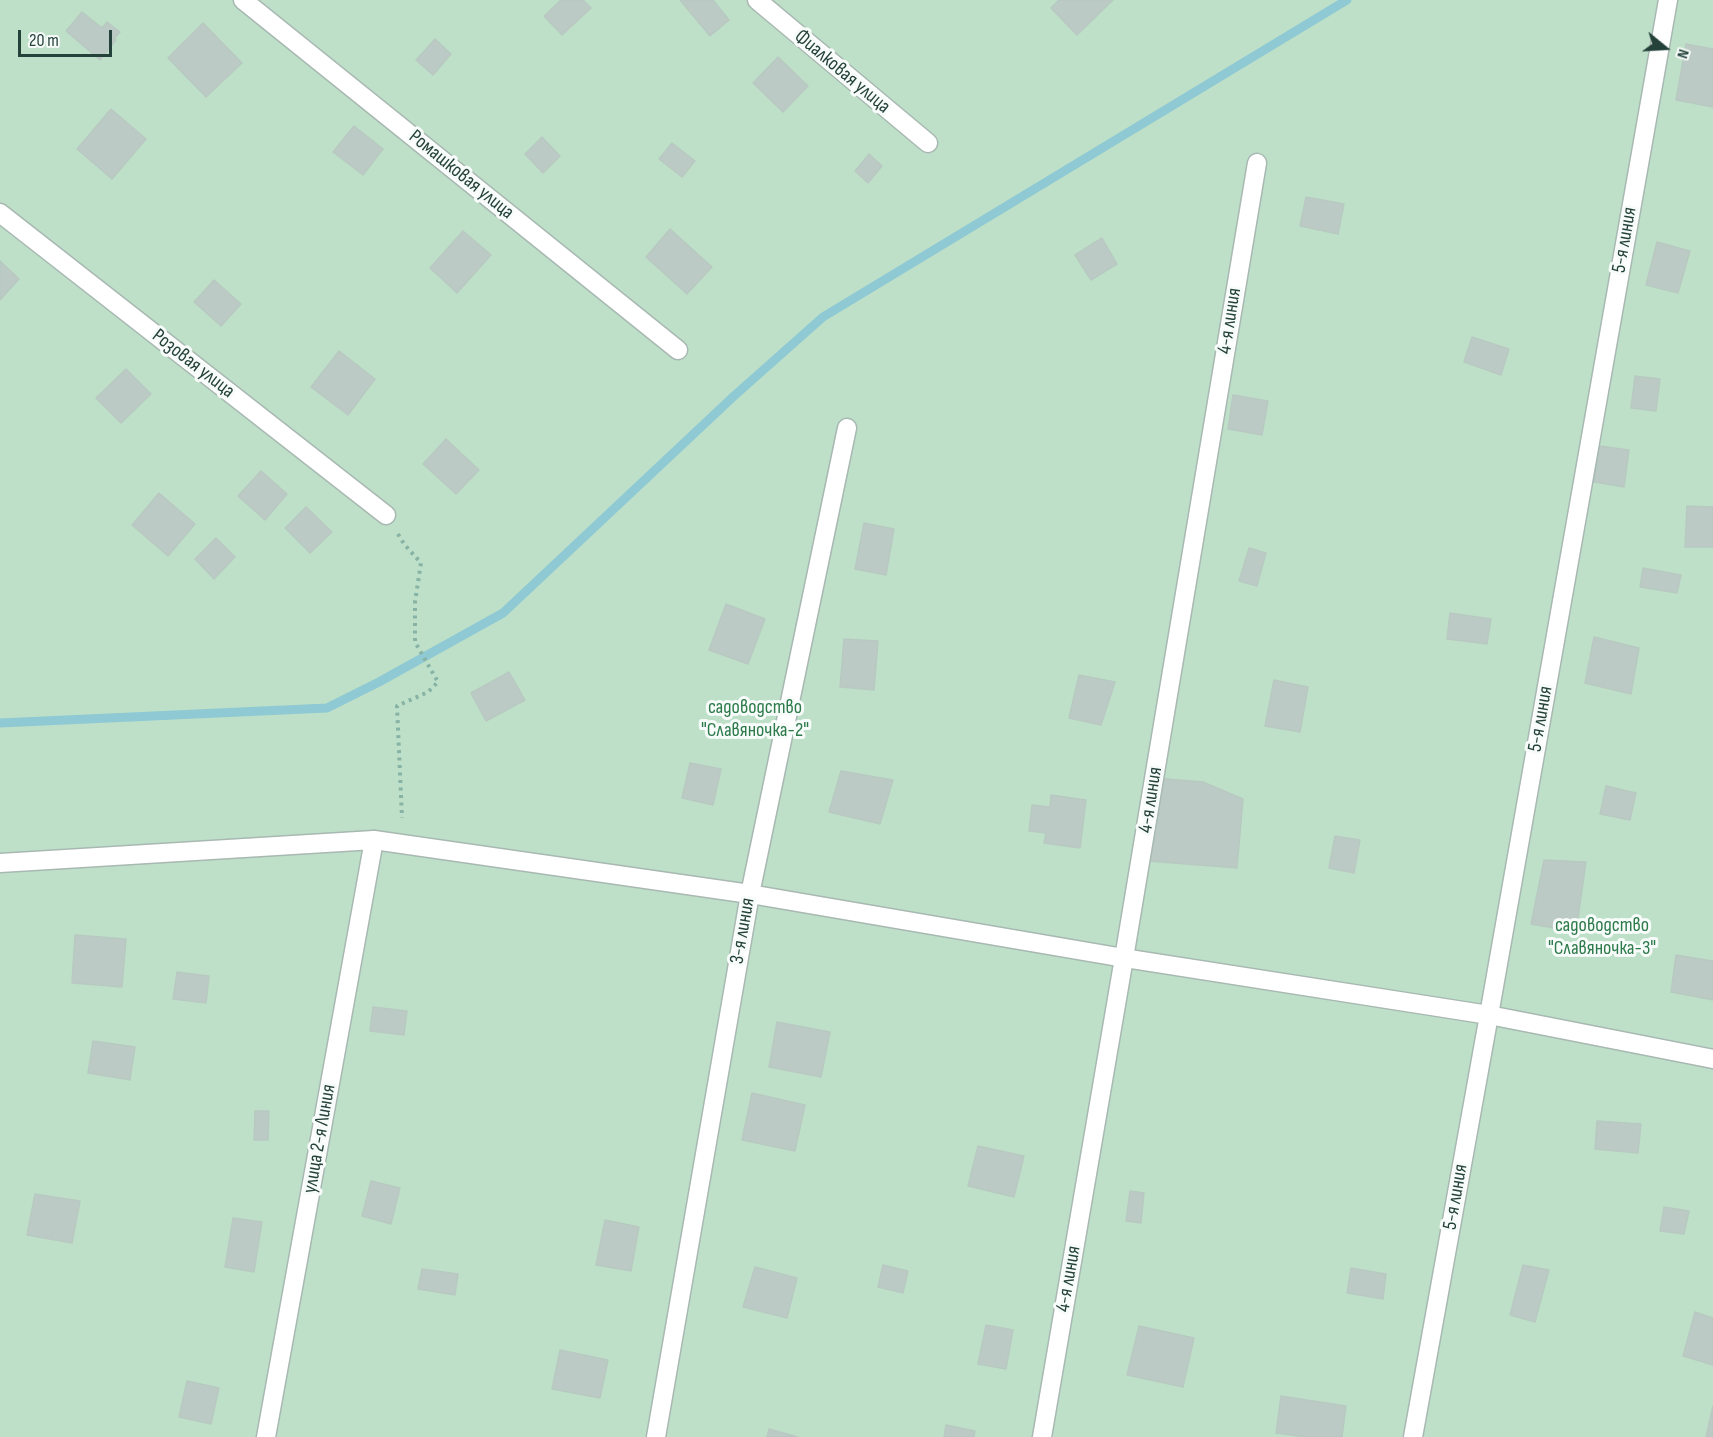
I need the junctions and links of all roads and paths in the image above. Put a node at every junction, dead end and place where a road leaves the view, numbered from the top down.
1 (243, 0) edge
2 (757, 0) edge
3 (1668, 0) edge
4 (927, 143) dead end
5 (1257, 163) dead end
6 (0, 213) edge
7 (678, 350) dead end
8 (847, 428) dead end
9 (386, 515) joint
10 (374, 840) junction
11 (415, 846) junction
12 (0, 863) edge
13 (750, 894) junction
14 (1124, 958) junction
15 (1489, 1015) junction
16 (1713, 1059) edge
17 (266, 1437) edge
18 (656, 1437) edge
19 (1042, 1437) edge
20 (1413, 1437) edge

1 - 7 street, Ромашковая улица
2 - 4 street, Фиалковая улица
3 - 15 street, 5-я линия
5 - 14 street, 4-я линия
6 - 9 street, Розовая улица
8 - 13 street, 3-я линия
9 - 11 path
10 - 11 street
10 - 12 street
10 - 17 street, улица 2-я Линия
11 - 13 street
13 - 14 street
13 - 18 street, 3-я линия
14 - 15 street
14 - 19 street, 4-я линия
15 - 16 street
15 - 20 street, 5-я линия

